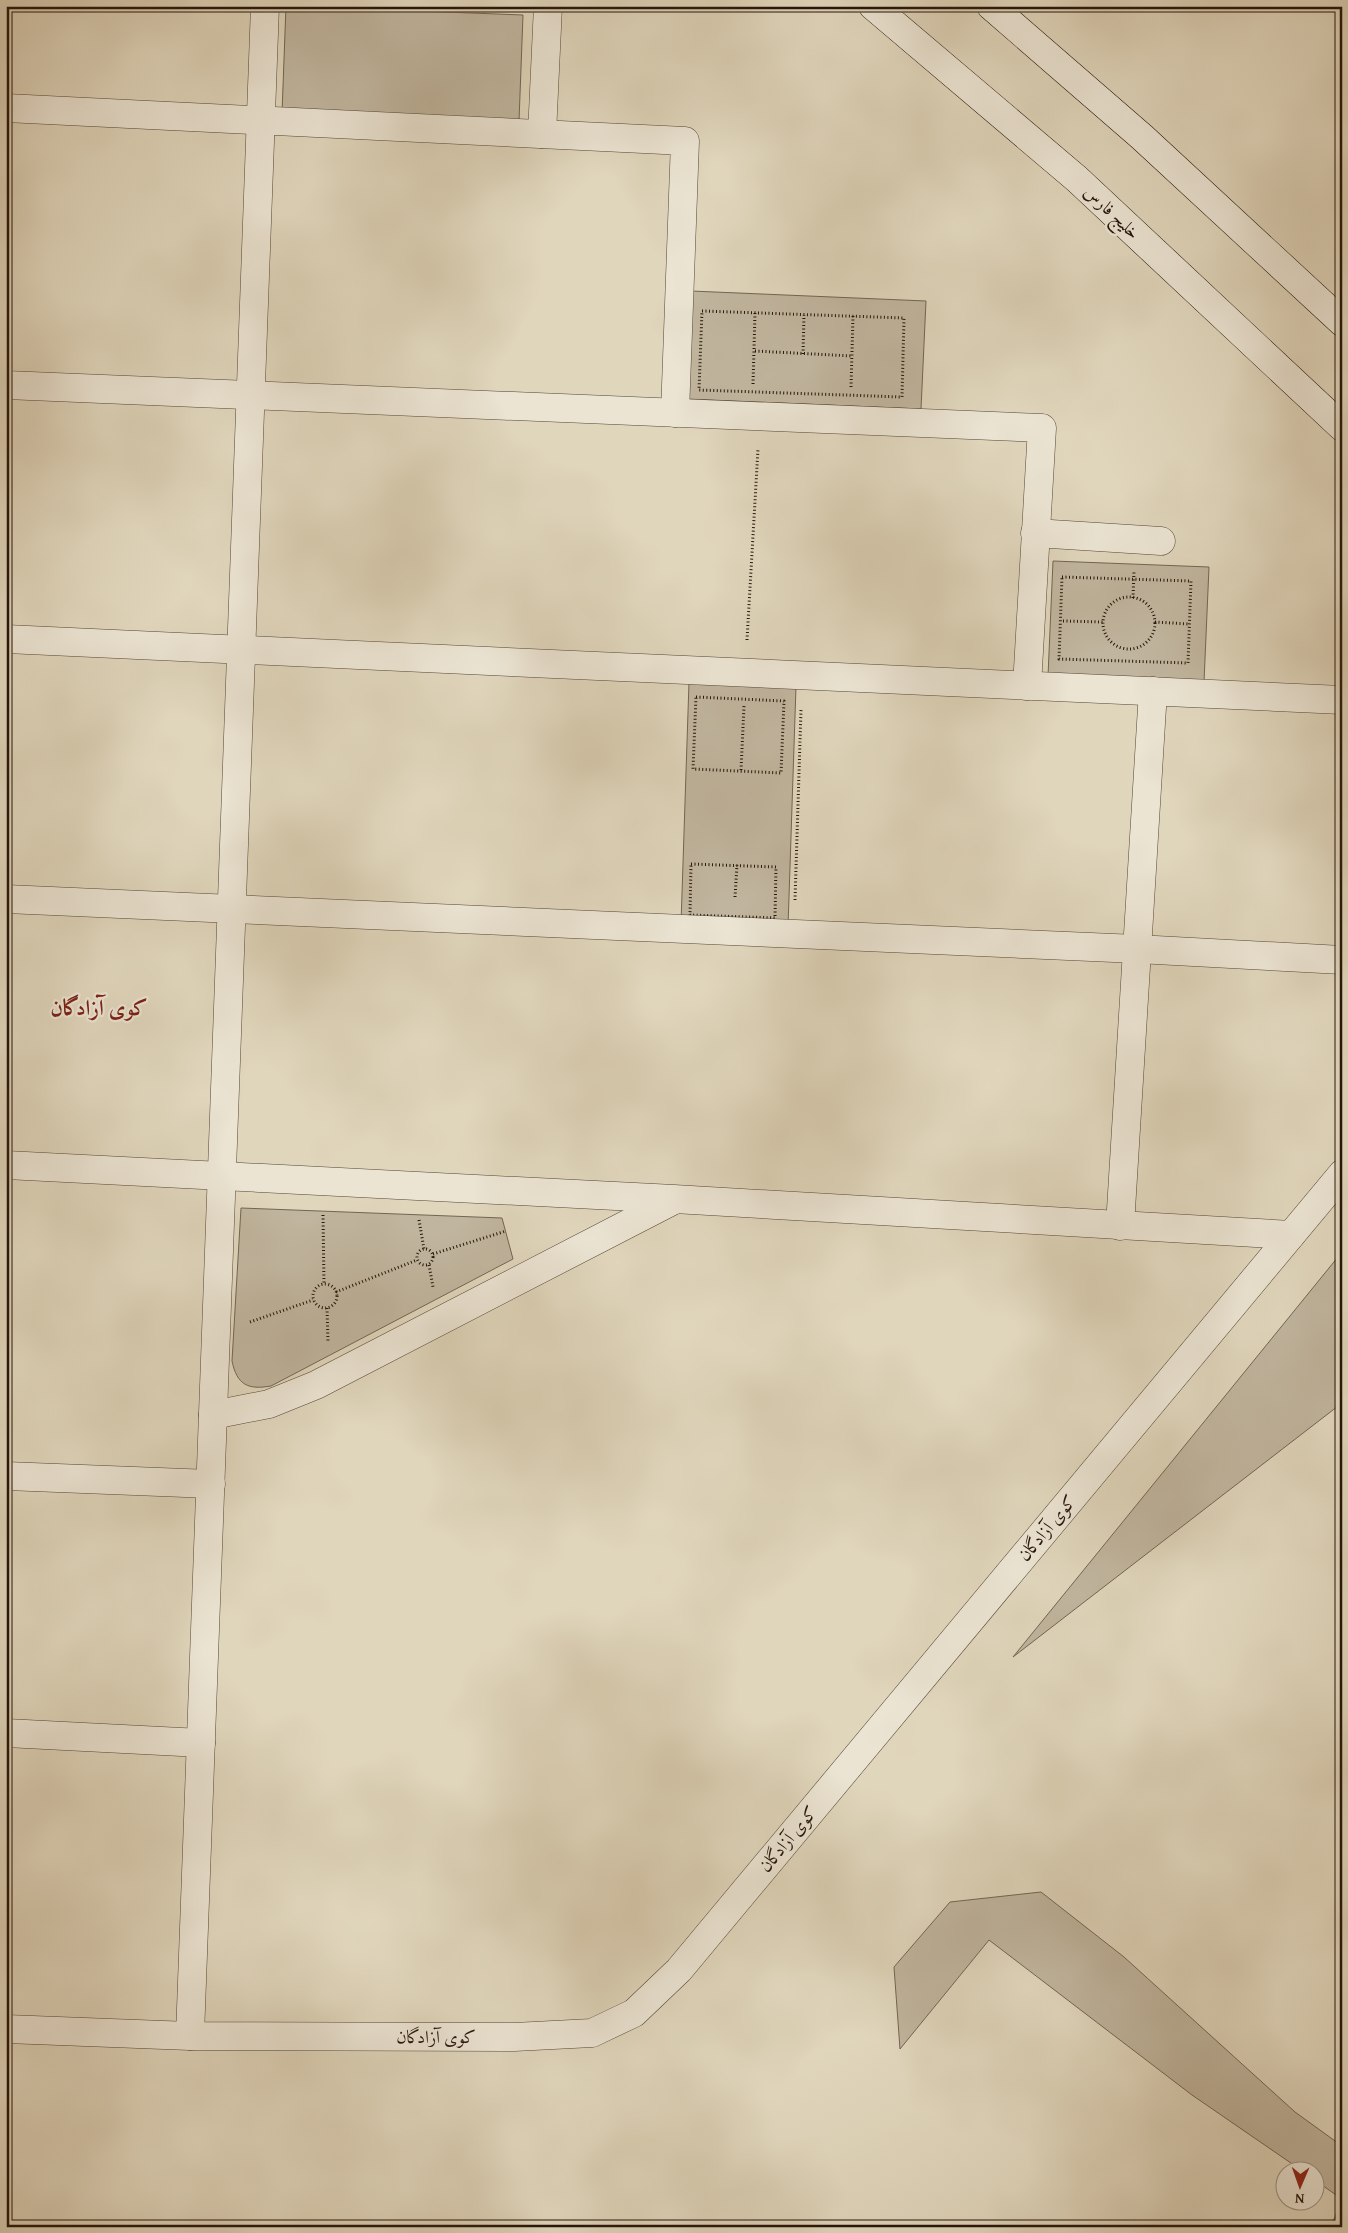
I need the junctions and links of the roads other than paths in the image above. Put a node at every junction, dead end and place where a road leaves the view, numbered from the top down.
1 (265, 6) edge
2 (548, 6) edge
3 (873, 6) edge
4 (991, 6) edge
5 (6, 108) edge
6 (260, 120) junction
7 (542, 134) junction
8 (1342, 322) edge
9 (6, 384) edge
10 (250, 395) junction
11 (675, 413) junction
12 (1342, 427) edge
13 (1035, 532) junction
14 (1161, 541) dead end
15 (6, 639) edge
16 (241, 649) junction
17 (1027, 686) junction
18 (1153, 691) junction
19 (1342, 700) edge
20 (6, 899) edge
21 (232, 908) junction
22 (1137, 949) junction
23 (1342, 960) edge
24 (6, 1165) edge
25 (1342, 1174) edge
26 (222, 1176) junction
27 (674, 1200) junction
28 (1120, 1226) junction
29 (1292, 1235) junction
30 (213, 1416) junction
31 (6, 1476) edge
32 (211, 1484) junction
33 (6, 1733) edge
34 (201, 1743) junction
35 (6, 2029) edge
36 (190, 2036) junction

1 - 6 street
2 - 7 street
3 - 12 street, خلیج فارس
4 - 8 street
5 - 6 street
6 - 7 street
6 - 10 street
7 - 11 street
9 - 10 street
10 - 11 street
10 - 16 street
11 - 13 street
13 - 14 street
13 - 17 street
15 - 16 street
16 - 17 street
16 - 21 street
17 - 18 street
18 - 19 street
18 - 22 street
20 - 21 street
21 - 22 street
21 - 26 street
22 - 23 street
22 - 28 street
24 - 26 street
25 - 29 street, کوی آزادگان
26 - 27 street
26 - 30 street
27 - 28 street
27 - 30 street
28 - 29 street
29 - 36 street, کوی آزادگان
30 - 32 street
31 - 32 street
32 - 34 street
33 - 34 street
34 - 36 street
35 - 36 street, کوی آزادگان

